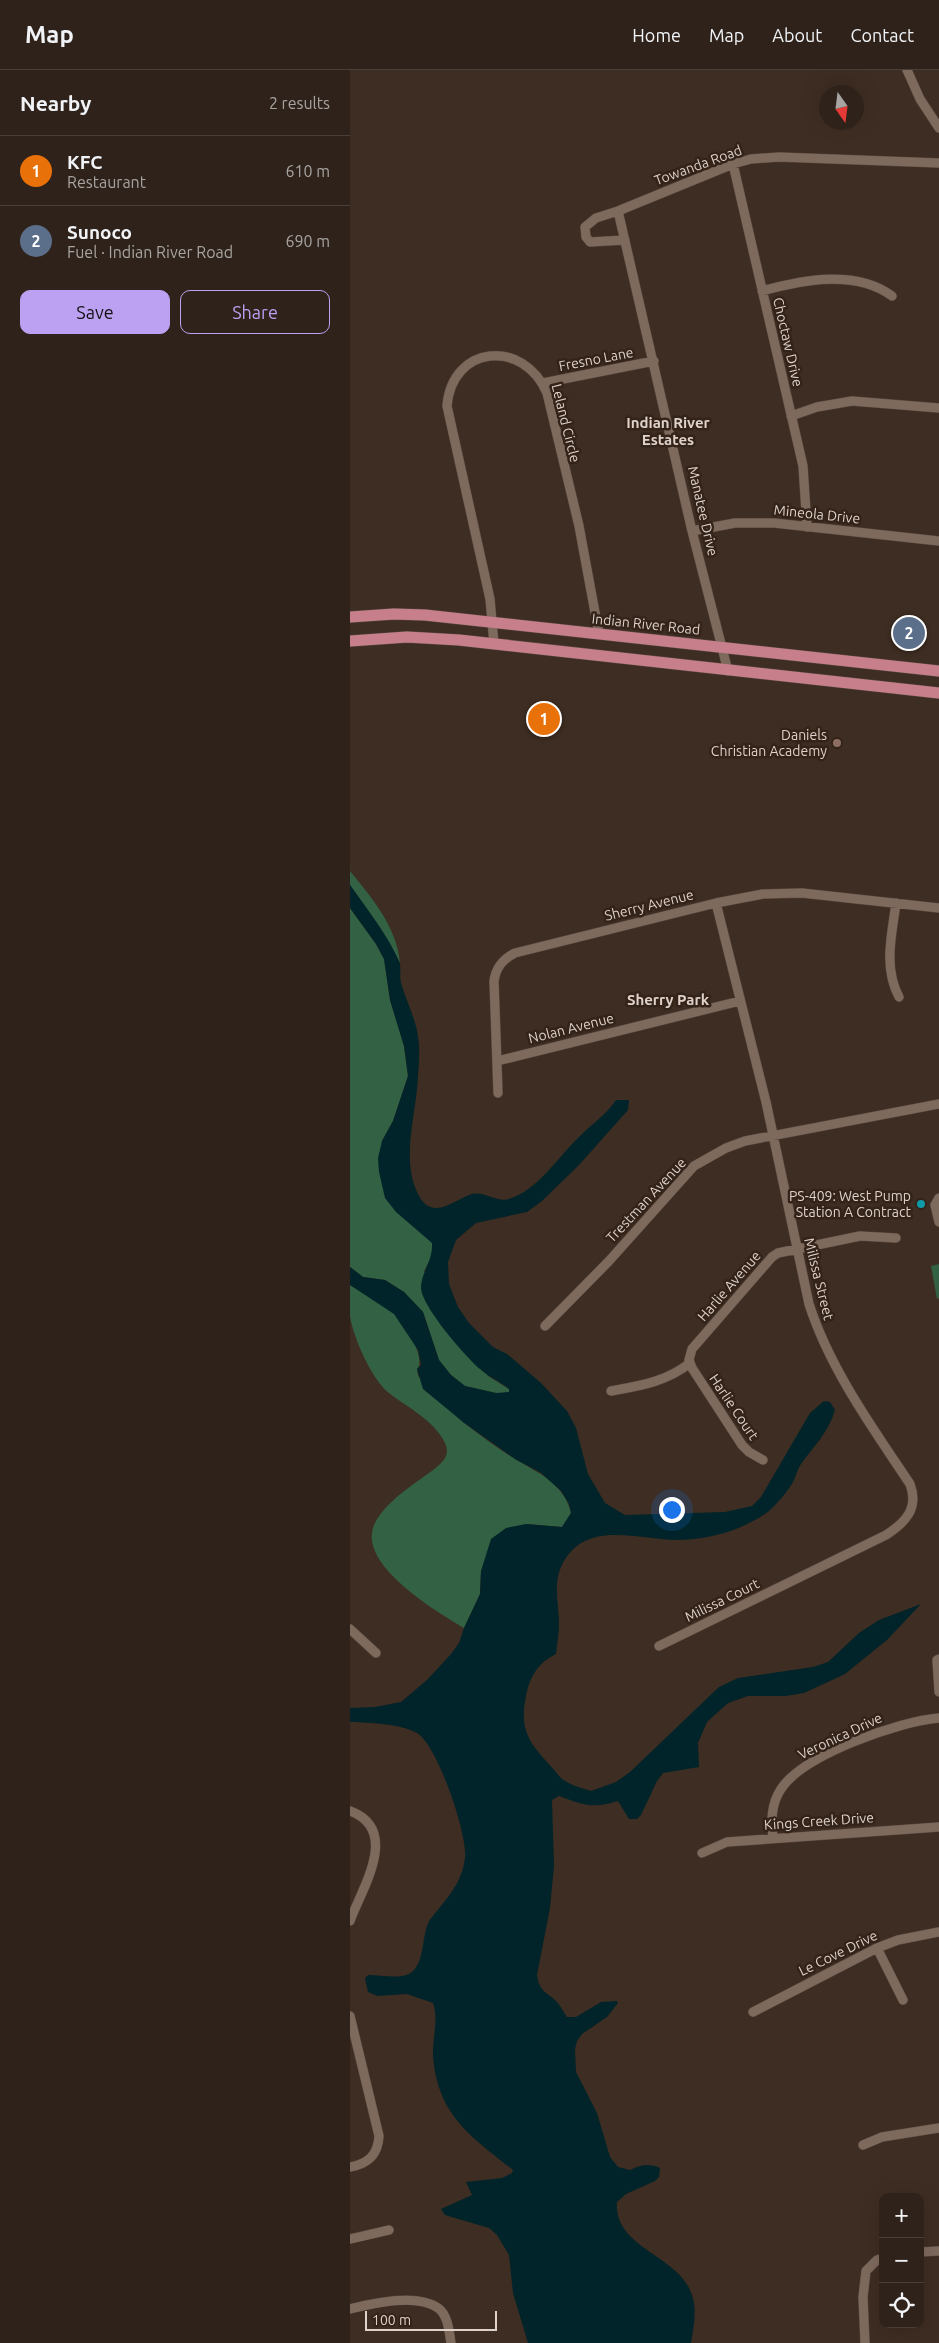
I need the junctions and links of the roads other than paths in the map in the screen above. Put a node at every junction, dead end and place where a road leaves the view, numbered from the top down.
1 (907, 70) edge
2 (939, 128) edge
3 (939, 162) edge
4 (733, 164) junction
5 (618, 211) junction
6 (625, 240) junction
7 (762, 291) junction
8 (892, 296) dead end
9 (654, 361) junction
10 (543, 383) junction
11 (939, 408) edge
12 (791, 416) junction
13 (807, 527) junction
14 (692, 531) junction
15 (939, 542) edge
16 (350, 617) edge
17 (493, 622) junction
18 (599, 634) junction
19 (350, 641) edge
20 (494, 644) junction
21 (722, 648) junction
22 (728, 671) junction
23 (939, 671) edge
24 (939, 693) edge
25 (716, 903) junction
26 (896, 903) junction
27 (939, 908) edge
28 (898, 997) dead end
29 (740, 1001) junction
30 (496, 1061) junction
31 (498, 1093) dead end
32 (939, 1104) edge
33 (773, 1136) junction
34 (939, 1198) edge
35 (939, 1222) edge
36 (896, 1238) dead end
37 (797, 1249) junction
38 (544, 1326) dead end
39 (690, 1363) junction
40 (611, 1392) dead end
41 (763, 1460) dead end
42 (798, 1578) joint
43 (350, 1629) edge
44 (659, 1646) dead end
45 (376, 1654) dead end
46 (938, 1659) edge
47 (939, 1692) edge
48 (939, 1718) edge
49 (350, 1811) edge
50 (939, 1827) edge
51 (773, 1838) junction
52 (702, 1853) dead end
53 (350, 1922) edge
54 (939, 1932) edge
55 (878, 1948) junction
56 (903, 2000) dead end
57 (753, 2012) dead end
58 (350, 2016) edge
59 (939, 2128) edge
60 (863, 2145) dead end
61 (350, 2167) edge
62 (389, 2230) dead end
63 (350, 2239) edge
64 (939, 2251) edge
65 (924, 2252) edge
66 (879, 2259) edge
67 (350, 2309) edge
68 (451, 2343) edge
69 (865, 2343) edge

1 - 2 street
3 - 4 street, Towanda Road
4 - 5 street, Towanda Road
4 - 7 street, Choctaw Drive
5 - 6 street, Manatee Drive
5 - 6 street, Towanda Road
6 - 9 street, Manatee Drive
7 - 8 street
7 - 12 street, Choctaw Drive
9 - 10 street, Fresno Lane
9 - 14 street, Manatee Drive
10 - 17 street, Leland Circle
10 - 18 street, Leland Circle
11 - 12 street
12 - 13 street, Choctaw Drive
13 - 14 street, Mineola Drive
13 - 15 street, Mineola Drive
14 - 21 street, Manatee Drive
16 - 17 main road, Indian River Road
17 - 18 main road, Indian River Road
17 - 20 street, Leland Circle
18 - 21 main road, Indian River Road
19 - 20 main road
20 - 22 main road
21 - 22 street, Manatee Drive
21 - 23 main road, Indian River Road
22 - 24 main road
25 - 26 street, Sherry Avenue
25 - 29 street, Milissa Street
25 - 30 street, Sherry Avenue
26 - 27 street, Sherry Avenue
26 - 28 street
29 - 30 street, Nolan Avenue
29 - 33 street, Milissa Street
30 - 31 street, Sherry Avenue
32 - 33 street, Trestman Avenue
33 - 37 street, Milissa Street
33 - 38 street, Trestman Avenue
34 - 35 street
36 - 37 street, Harlie Avenue
37 - 39 street, Harlie Avenue
37 - 42 street, Milissa Street
39 - 40 street
39 - 41 street, Harlie Court
42 - 44 street, Milissa Court
43 - 45 street
46 - 47 street
48 - 51 street, Veronica Drive
49 - 53 street
50 - 51 street, Kings Creek Drive
51 - 52 street, Kings Creek Drive
54 - 55 street, Le Cove Drive
55 - 56 street
55 - 57 street, Le Cove Drive
58 - 61 street
59 - 60 street
62 - 63 street
64 - 65 street
66 - 69 street
67 - 68 street

